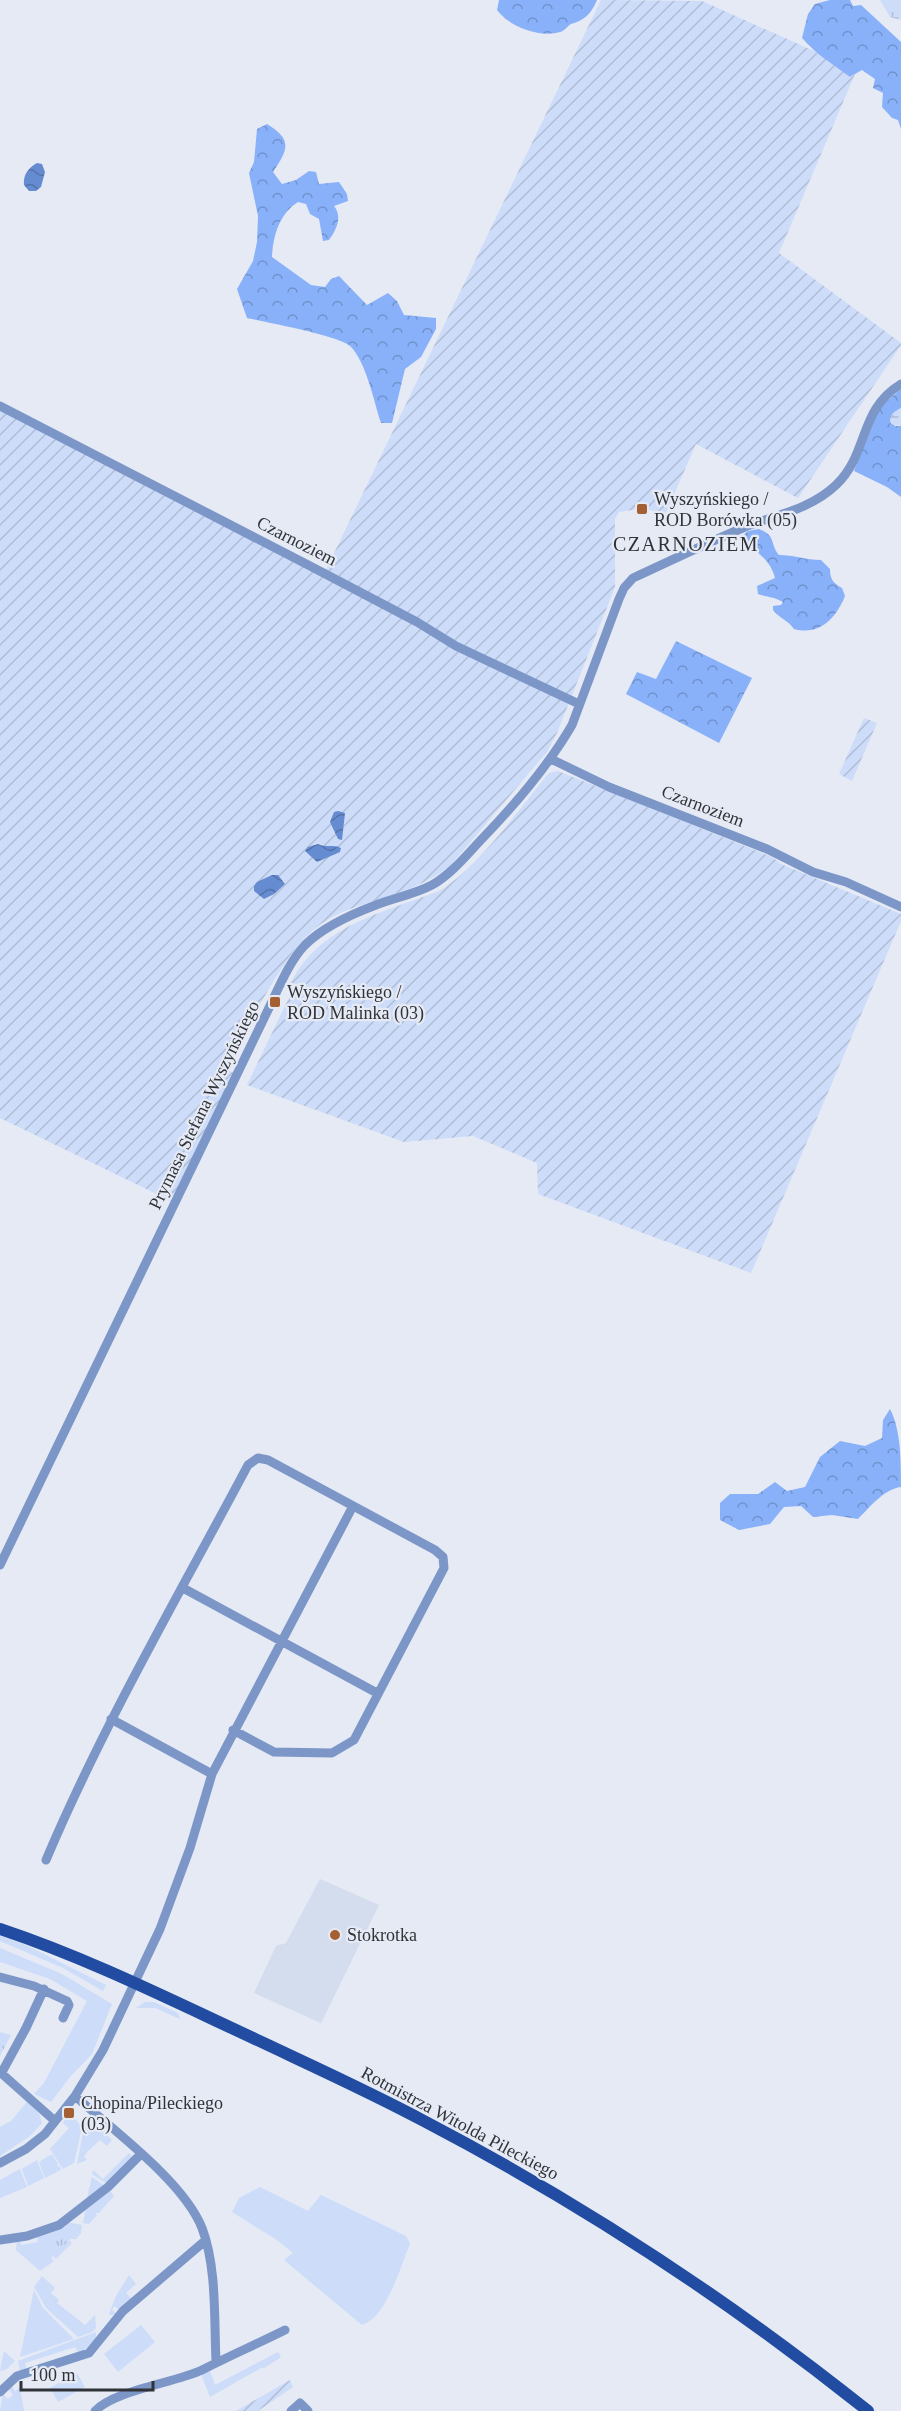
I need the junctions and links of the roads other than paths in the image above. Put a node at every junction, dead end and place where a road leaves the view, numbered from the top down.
1 (901, 384) edge
2 (0, 406) edge
3 (579, 704) junction
4 (551, 759) junction
5 (901, 907) edge
6 (353, 1506) junction
7 (0, 1565) edge
8 (183, 1588) junction
9 (281, 1640) junction
10 (377, 1693) junction
11 (111, 1719) junction
12 (233, 1730) junction
13 (212, 1774) junction
14 (46, 1860) dead end
15 (0, 1929) edge
16 (0, 1977) edge
17 (135, 1983) junction
18 (44, 1989) junction
19 (63, 2018) dead end
20 (1, 2072) edge
21 (75, 2096) junction
22 (55, 2121) junction
23 (141, 2154) junction
24 (0, 2163) edge
25 (0, 2240) edge
26 (206, 2240) junction
27 (285, 2330) dead end
28 (216, 2361) junction
29 (0, 2392) edge
30 (95, 2411) edge
31 (291, 2411) edge
32 (308, 2411) edge
33 (868, 2411) edge

1 - 3 street
2 - 3 street, Czarnoziem
3 - 4 street
4 - 5 street, Czarnoziem
4 - 7 street, Prymasa Stefana Wyszyńskiego
6 - 8 street
6 - 9 street
6 - 10 street
8 - 9 street
8 - 11 street
9 - 10 street
9 - 12 street
10 - 12 street
11 - 13 street
11 - 14 street
12 - 13 street
13 - 17 street
15 - 17 main road, Rotmistrza Witolda Pileckiego
16 - 18 street
17 - 21 street
17 - 33 main road, Rotmistrza Witolda Pileckiego
18 - 19 street
18 - 20 street
20 - 22 street
21 - 22 street
21 - 23 street
22 - 24 street
23 - 25 street
23 - 26 street
26 - 28 street
26 - 29 street
27 - 28 street
28 - 30 street
31 - 32 street

